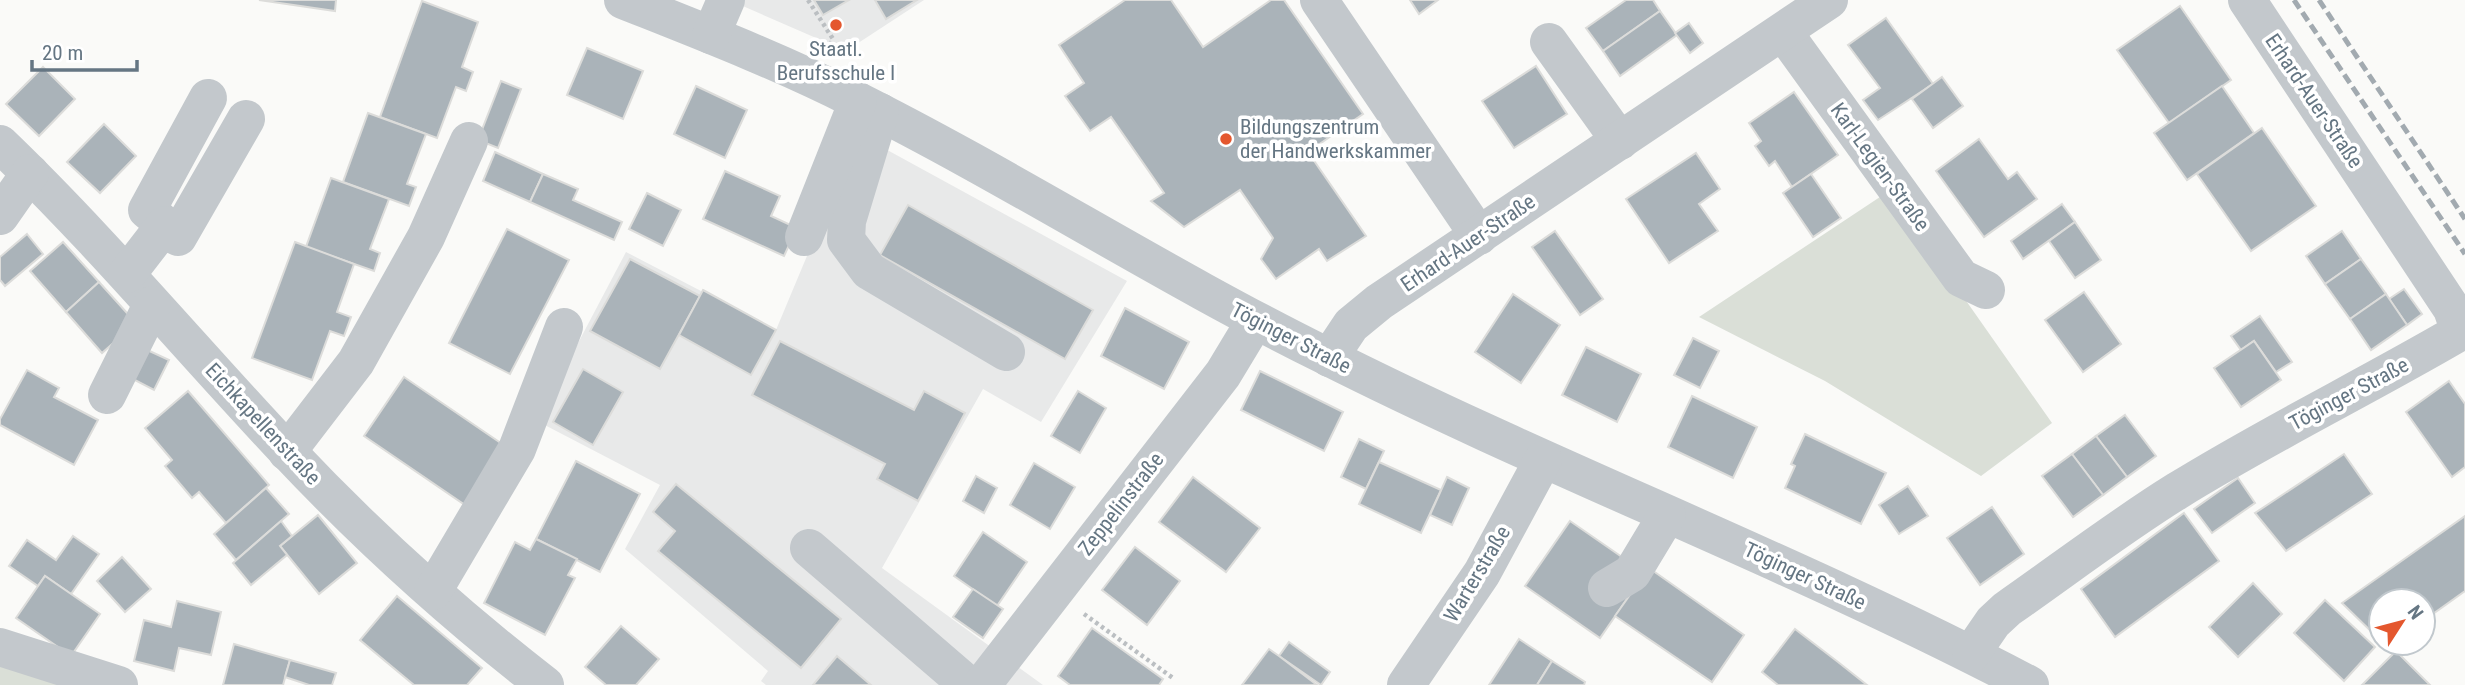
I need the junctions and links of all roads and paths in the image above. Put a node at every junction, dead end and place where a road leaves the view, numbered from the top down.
1 (623, 0) edge
2 (726, 0) edge
3 (808, 0) edge
4 (1319, 0) edge
5 (1829, 0) edge
6 (2247, 0) edge
7 (1784, 33) junction
8 (711, 35) junction
9 (833, 39) dead end
10 (1549, 42) dead end
11 (208, 98) dead end
12 (869, 106) junction
13 (246, 118) dead end
14 (469, 141) dead end
15 (1620, 141) junction
16 (0, 144) edge
17 (30, 173) junction
18 (2381, 201) joint
19 (0, 216) edge
20 (165, 225) junction
21 (1479, 236) junction
22 (804, 237) dead end
23 (127, 274) junction
24 (1986, 290) dead end
25 (152, 305) junction
26 (1255, 321) junction
27 (564, 327) dead end
28 (2462, 335) edge
29 (1006, 352) dead end
30 (1329, 358) junction
31 (107, 396) dead end
32 (287, 452) junction
33 (1543, 460) junction
34 (1667, 515) junction
35 (809, 548) dead end
36 (1607, 588) dead end
37 (432, 591) junction
38 (1052, 592) junction
39 (0, 647) edge
40 (1971, 654) junction
41 (1173, 678) dead end
42 (119, 685) edge
43 (545, 685) edge
44 (968, 685) edge
45 (982, 685) edge
46 (1406, 685) edge
47 (2029, 685) edge

1 - 8 street, Töginger Straße
2 - 8 street
3 - 9 path
4 - 21 street
5 - 7 street, Erhard-Auer-Straße
6 - 18 street, Erhard-Auer-Straße
7 - 15 street, Erhard-Auer-Straße
7 - 24 street, Karl-Legien-Straße
8 - 12 street, Töginger Straße
10 - 15 street
11 - 20 street
12 - 22 street
12 - 26 street, Töginger Straße
12 - 29 street
13 - 20 street
14 - 32 street
15 - 21 street, Erhard-Auer-Straße
16 - 17 street, Eichkapellenstraße
17 - 19 street
17 - 23 street, Eichkapellenstraße
18 - 28 street, Töginger Straße
20 - 23 street
21 - 30 street, Erhard-Auer-Straße
23 - 25 street, Eichkapellenstraße
25 - 31 street
25 - 32 street, Eichkapellenstraße
26 - 30 street, Töginger Straße
26 - 38 street, Zeppelinstraße
27 - 37 street
28 - 40 street, Töginger Straße
30 - 33 street, Töginger Straße
32 - 37 street, Eichkapellenstraße
33 - 34 street, Töginger Straße
33 - 46 street, Warterstraße
34 - 36 street
34 - 40 street, Töginger Straße
35 - 44 street
37 - 43 street, Eichkapellenstraße
38 - 41 path
38 - 45 street, Zeppelinstraße
39 - 42 street
40 - 47 street, Töginger Straße

